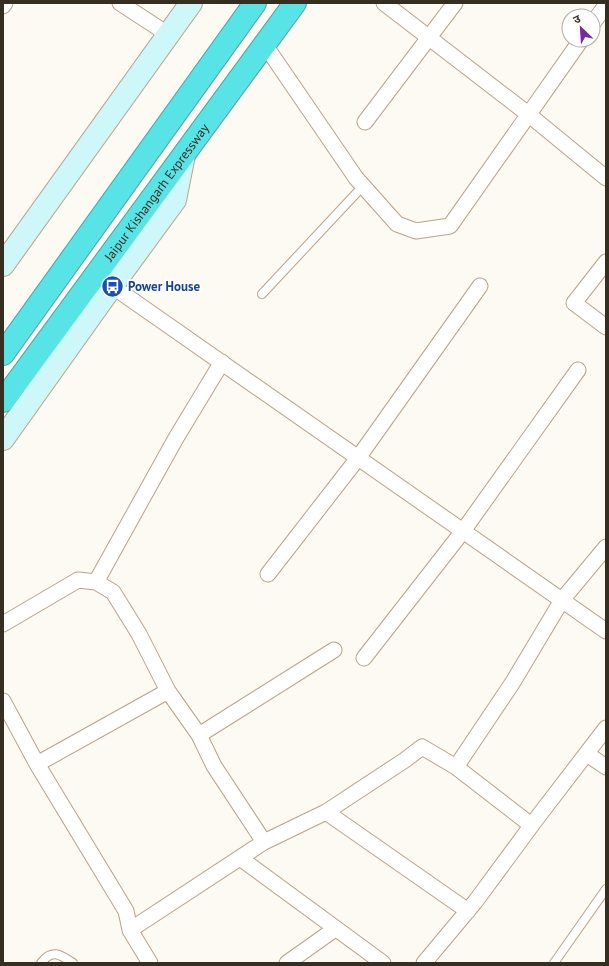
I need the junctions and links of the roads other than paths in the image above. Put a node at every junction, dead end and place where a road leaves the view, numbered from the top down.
1 (5, 3) edge
2 (120, 3) edge
3 (191, 3) edge
4 (255, 3) edge
5 (295, 3) edge
6 (384, 3) edge
7 (455, 3) edge
8 (3, 6) edge
9 (169, 35) junction
10 (429, 38) junction
11 (265, 45) junction
12 (575, 48) edge
13 (528, 114) junction
14 (365, 122) dead end
15 (184, 155) junction
16 (606, 178) edge
17 (363, 186) junction
18 (606, 262) edge
19 (3, 265) edge
20 (112, 286) junction
21 (480, 286) dead end
22 (262, 294) dead end
23 (606, 327) edge
24 (3, 354) edge
25 (222, 362) junction
26 (578, 370) dead end
27 (3, 401) edge
28 (3, 439) edge
29 (358, 458) junction
30 (463, 531) junction
31 (606, 547) edge
32 (268, 574) dead end
33 (96, 582) junction
34 (562, 600) junction
35 (3, 624) edge
36 (606, 631) edge
37 (334, 650) dead end
38 (364, 658) dead end
39 (168, 691) junction
40 (3, 702) edge
41 (606, 728) edge
42 (199, 735) junction
43 (587, 754) junction
44 (37, 764) junction
45 (456, 767) junction
46 (606, 767) edge
47 (326, 812) junction
48 (531, 826) junction
49 (264, 842) junction
50 (240, 858) junction
51 (606, 889) edge
52 (468, 911) junction
53 (335, 929) junction
54 (130, 930) junction
55 (41, 963) edge
56 (73, 963) edge
57 (150, 963) edge
58 (287, 963) edge
59 (383, 963) edge
60 (424, 963) edge
61 (554, 963) edge

1 - 8 street
2 - 9 street
3 - 9 street
4 - 24 highway
5 - 11 highway, Jaipur Kishangarh Expressway
6 - 10 street
7 - 10 street
9 - 19 street
10 - 13 street
10 - 14 street
11 - 15 highway, Jaipur Kishangarh Expressway
11 - 17 street
12 - 13 street
13 - 16 street
13 - 17 street
15 - 20 street
15 - 27 highway, Jaipur Kishangarh Expressway
17 - 22 lane
18 - 23 street
20 - 25 street
20 - 28 street
21 - 29 street
25 - 29 street
25 - 33 street
26 - 30 street
29 - 30 street
29 - 32 street
30 - 34 street
30 - 38 street
31 - 34 street
33 - 35 street
33 - 39 street
34 - 36 street
34 - 45 street
37 - 42 street
39 - 42 street
39 - 44 street
40 - 44 street
41 - 43 street
42 - 49 street
43 - 46 street
43 - 48 street
44 - 54 street
45 - 47 street
45 - 48 street
47 - 49 street
47 - 52 street
48 - 52 street
49 - 50 street
50 - 53 street
50 - 54 street
51 - 61 lane
52 - 60 street
53 - 58 street
53 - 59 street
54 - 57 street
55 - 56 lane

